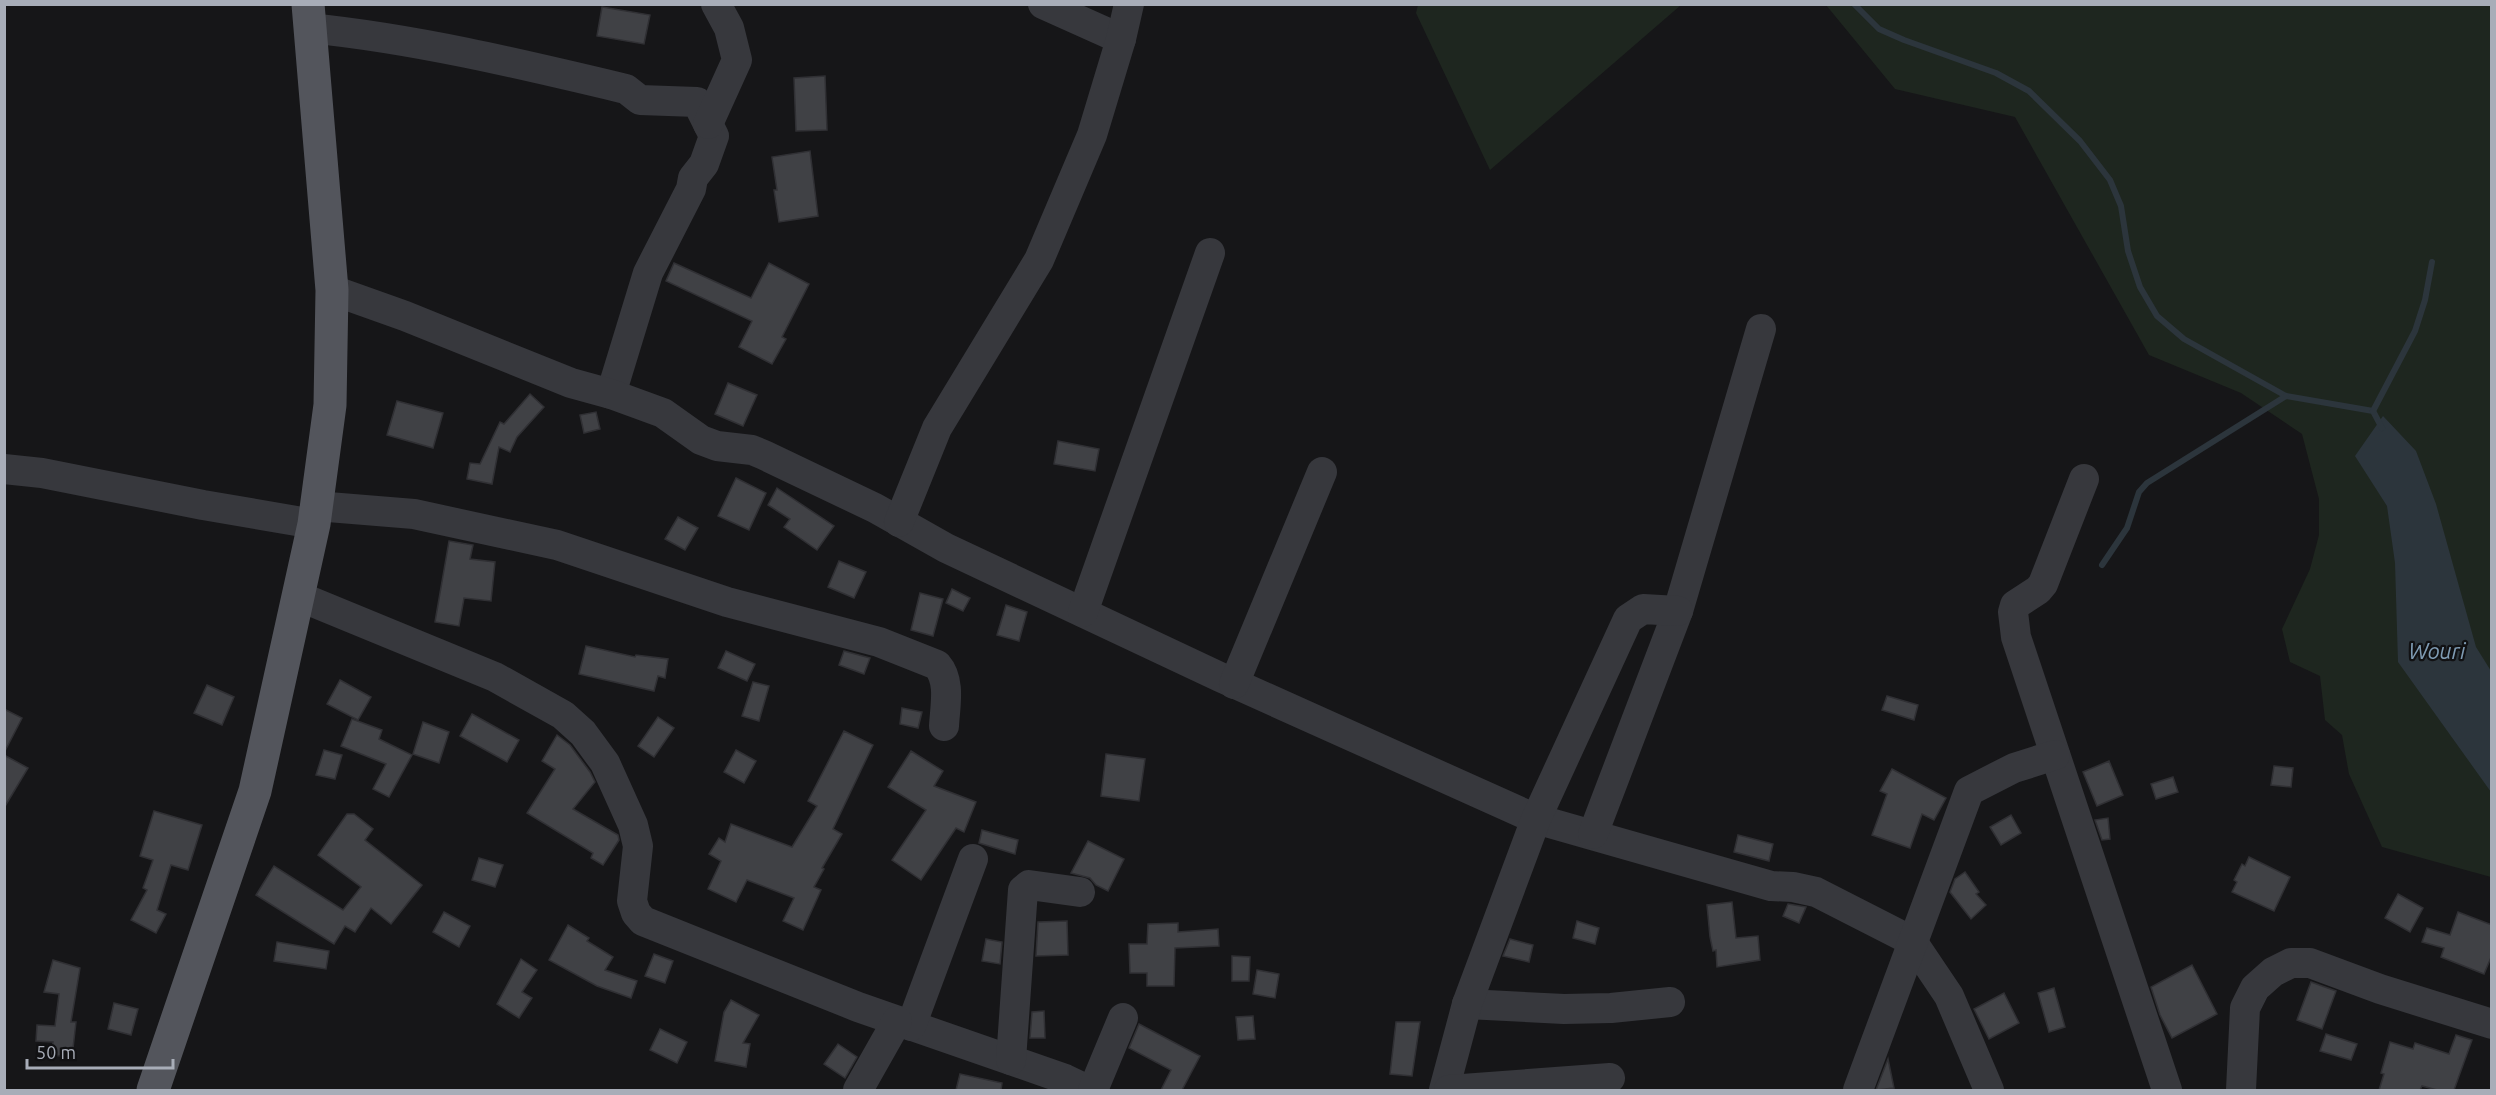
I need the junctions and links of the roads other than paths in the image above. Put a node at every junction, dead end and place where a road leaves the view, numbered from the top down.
1 (716, 4) edge
2 (1043, 4) edge
3 (1129, 4) edge
4 (309, 16) edge
5 (1121, 39) junction
6 (708, 124) junction
7 (1210, 253) dead end
8 (332, 290) junction
9 (1761, 329) dead end
10 (611, 394) junction
11 (4, 469) edge
12 (1322, 472) dead end
13 (2084, 479) dead end
14 (315, 515) junction
15 (899, 522) junction
16 (298, 596) junction
17 (1678, 611) junction
18 (1083, 612) junction
19 (1234, 684) junction
20 (944, 726) dead end
21 (2055, 755) junction
22 (1536, 819) junction
23 (1593, 834) junction
24 (973, 859) dead end
25 (1080, 892) dead end
26 (1912, 941) junction
27 (1670, 1002) dead end
28 (1467, 1004) junction
29 (1123, 1018) dead end
30 (904, 1023) junction
31 (2492, 1024) edge
32 (1011, 1060) junction
33 (1610, 1078) dead end
34 (153, 1090) edge
35 (858, 1090) edge
36 (1088, 1090) edge
37 (1093, 1090) edge
38 (1444, 1090) edge
39 (1449, 1090) edge
40 (1858, 1090) edge
41 (1989, 1090) edge
42 (2167, 1090) edge
43 (2241, 1090) edge

1 - 6 street
2 - 5 street
3 - 5 street
4 - 6 street
4 - 8 main road
5 - 15 street
6 - 10 street
7 - 18 street
8 - 10 street
8 - 14 main road
9 - 17 street
10 - 15 street
11 - 14 street
12 - 19 street
13 - 21 street
14 - 16 main road
14 - 20 street
15 - 18 street
16 - 30 street
16 - 34 main road
17 - 22 street
17 - 23 street
18 - 19 street
19 - 22 street
21 - 26 street
21 - 42 street
22 - 23 street
22 - 28 street
23 - 26 street
24 - 30 street
25 - 32 street
26 - 40 street
26 - 41 street
27 - 28 street
28 - 38 street
29 - 37 street
30 - 32 street
30 - 35 street
31 - 43 street
32 - 36 street
33 - 39 street

